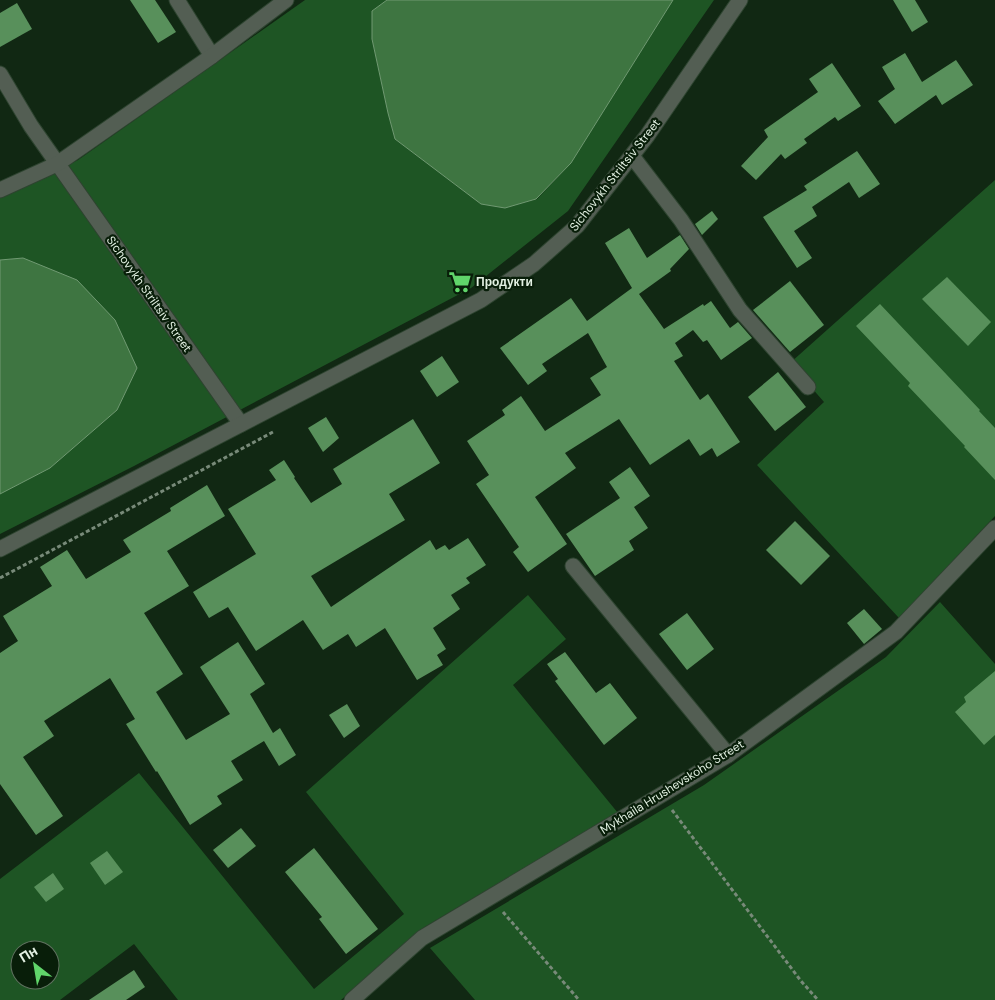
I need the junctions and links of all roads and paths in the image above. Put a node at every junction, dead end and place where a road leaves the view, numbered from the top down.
1 (178, 0) edge
2 (286, 0) edge
3 (740, 0) edge
4 (212, 56) junction
5 (0, 74) edge
6 (632, 156) junction
7 (57, 164) junction
8 (0, 190) edge
9 (808, 387) dead end
10 (241, 424) junction
11 (995, 528) edge
12 (0, 549) edge
13 (573, 566) dead end
14 (728, 755) junction
15 (661, 795) junction
16 (490, 898) junction
17 (352, 1000) edge
18 (579, 1000) edge
19 (818, 1000) edge

1 - 4 street
2 - 4 street
3 - 6 street, Sichovykh Striltsiv Street
4 - 7 street
5 - 7 street, Sichovykh Striltsiv Street
6 - 9 street
6 - 10 street, Sichovykh Striltsiv Street
7 - 8 street
7 - 10 street, Sichovykh Striltsiv Street
10 - 12 street, Sichovykh Striltsiv Street
11 - 14 street, Mykhaila Hrushevskoho Street
13 - 14 street
14 - 15 street, Mykhaila Hrushevskoho Street
15 - 16 street, Mykhaila Hrushevskoho Street
15 - 19 path
16 - 17 street, Mykhaila Hrushevskoho Street
16 - 18 path

